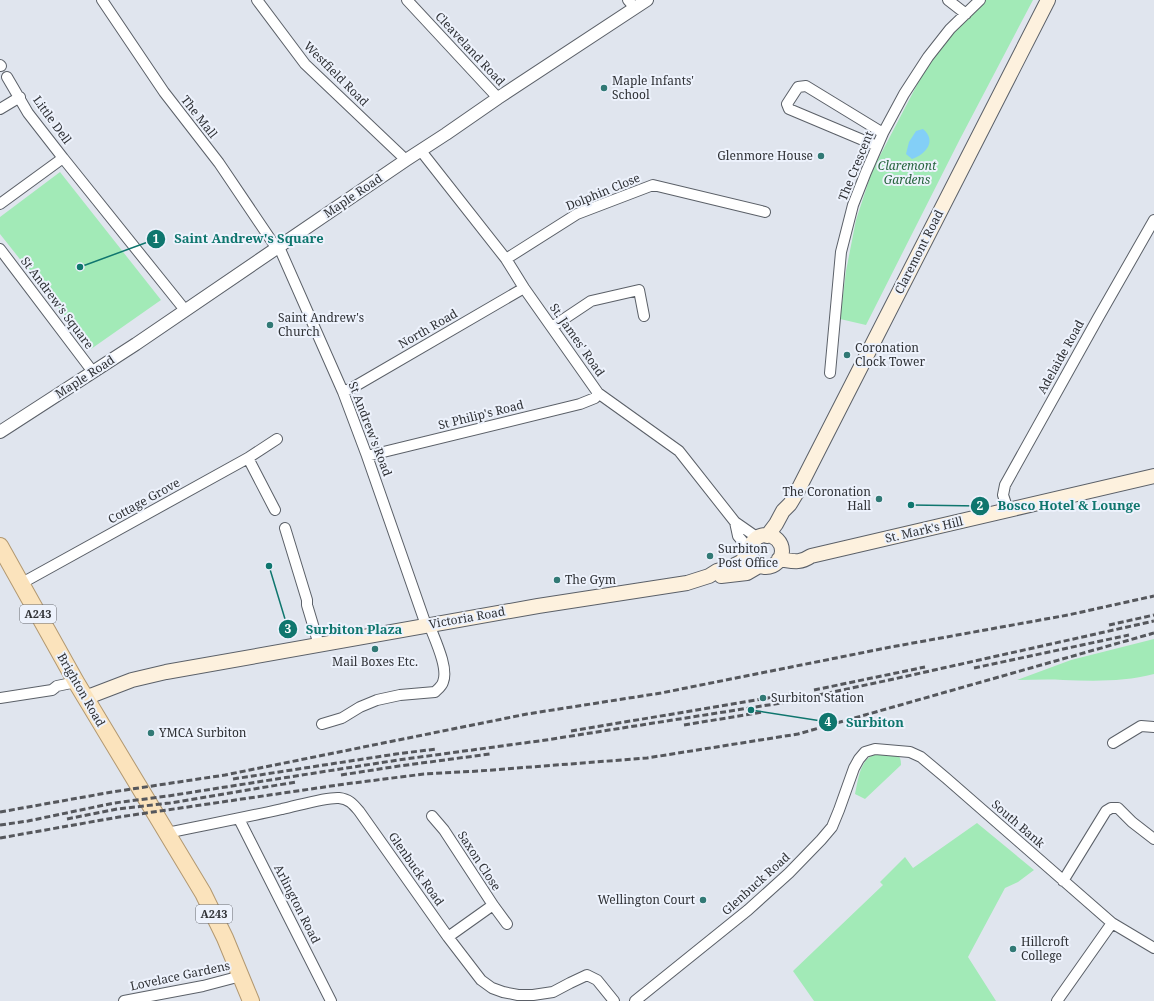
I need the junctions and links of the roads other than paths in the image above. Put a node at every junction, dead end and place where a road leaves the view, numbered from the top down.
1 (102, 0) edge
2 (257, 0) edge
3 (408, 0) edge
4 (646, 0) edge
5 (948, 0) edge
6 (980, 0) edge
7 (1048, 0) edge
8 (631, 4) edge
9 (966, 14) junction
10 (7, 77) dead end
11 (20, 97) junction
12 (498, 98) junction
13 (0, 109) edge
14 (883, 133) junction
15 (877, 146) junction
16 (421, 151) junction
17 (63, 158) junction
18 (406, 160) junction
19 (0, 204) edge
20 (765, 212) dead end
21 (1154, 220) edge
22 (279, 247) junction
23 (0, 249) edge
24 (506, 259) junction
25 (524, 288) junction
26 (185, 310) junction
27 (644, 316) dead end
28 (552, 327) junction
29 (93, 372) junction
30 (830, 373) dead end
31 (343, 392) junction
32 (598, 393) junction
33 (0, 432) edge
34 (277, 439) dead end
35 (367, 456) junction
36 (248, 458) junction
37 (1154, 476) edge
38 (790, 504) junction
39 (275, 510) dead end
40 (1008, 510) junction
41 (735, 522) junction
42 (286, 528) dead end
43 (762, 537) junction
44 (0, 546) edge
45 (780, 550) junction
46 (750, 551) junction
47 (759, 566) junction
48 (710, 576) junction
49 (22, 583) junction
50 (428, 625) junction
51 (319, 645) junction
52 (76, 682) junction
53 (0, 698) edge
54 (86, 698) junction
55 (322, 724) dead end
56 (1154, 726) edge
57 (1114, 743) dead end
58 (859, 759) joint
59 (432, 816) dead end
60 (239, 819) junction
61 (167, 833) junction
62 (1154, 839) edge
63 (1063, 881) junction
64 (493, 906) junction
65 (1112, 923) junction
66 (507, 924) dead end
67 (448, 937) junction
68 (1154, 948) edge
69 (241, 976) junction
70 (124, 1001) edge
71 (251, 1001) edge
72 (331, 1001) edge
73 (614, 1001) edge
74 (635, 1001) edge
75 (1057, 1001) edge

1 - 22 street, The Mall
2 - 18 street, Westfield Road
3 - 12 street, Cleaveland Road
4 - 8 street, Maple Road
5 - 9 street
6 - 9 street, The Crescent
7 - 38 main road, Claremont Road
8 - 12 street, Maple Road
9 - 14 street, The Crescent
10 - 11 street, Little Dell
11 - 13 street
11 - 17 street, Little Dell
12 - 16 street, Maple Road
14 - 15 street, The Crescent
14 - 15 street
15 - 30 street, The Crescent
16 - 18 street, Maple Road
16 - 24 street, St. James' Road
17 - 19 street
17 - 26 street
18 - 22 street, Maple Road
20 - 24 street, Dolphin Close
21 - 40 street, Adelaide Road
22 - 26 street, Maple Road
22 - 31 street, St Andrew's Road
23 - 29 street, St Andrew's Square
24 - 25 street, St. James' Road
25 - 28 street, St. James' Road
25 - 31 street, North Road
26 - 29 street, Maple Road
27 - 28 street
28 - 32 street, St. James' Road
29 - 33 street, Maple Road
31 - 35 street, St Andrew's Road
32 - 35 street, St Philip's Road
32 - 41 street, St. James' Road
34 - 36 street, Cottage Grove
35 - 50 street, St Andrew's Road
36 - 39 street
36 - 49 street, Cottage Grove
37 - 40 main road, St. Mark's Hill
38 - 43 main road, Claremont Road
38 - 45 main road, Claremont Road
40 - 45 main road, St. Mark's Hill
41 - 43 street, St. James' Road
41 - 46 street, St. James' Road
42 - 51 street
43 - 45 main road
43 - 46 main road
44 - 49 main road, Brighton Road / A243
45 - 47 main road
46 - 47 main road
46 - 48 main road, Victoria Road
47 - 48 main road, Victoria Road
48 - 50 main road, Victoria Road
49 - 52 main road, Brighton Road / A243
50 - 51 main road, Victoria Road
50 - 55 street, St Andrew's Road
51 - 54 main road, Victoria Road
52 - 53 street
52 - 54 main road, Brighton Road / A243
54 - 61 main road, Brighton Road / A243
56 - 57 street
58 - 63 street, South Bank
58 - 74 street, Glenbuck Road
59 - 64 street, Saxon Close
60 - 61 street, Glenbuck Road
60 - 67 street, Glenbuck Road
60 - 72 street, Arlington Road
61 - 69 main road, A243
62 - 63 street
63 - 65 street, South Bank
64 - 66 street, Saxon Close
64 - 67 street, Saxon Close
65 - 68 street, South Bank
65 - 75 street
67 - 73 street, Glenbuck Road
69 - 70 street, Lovelace Gardens
69 - 71 main road, A243

